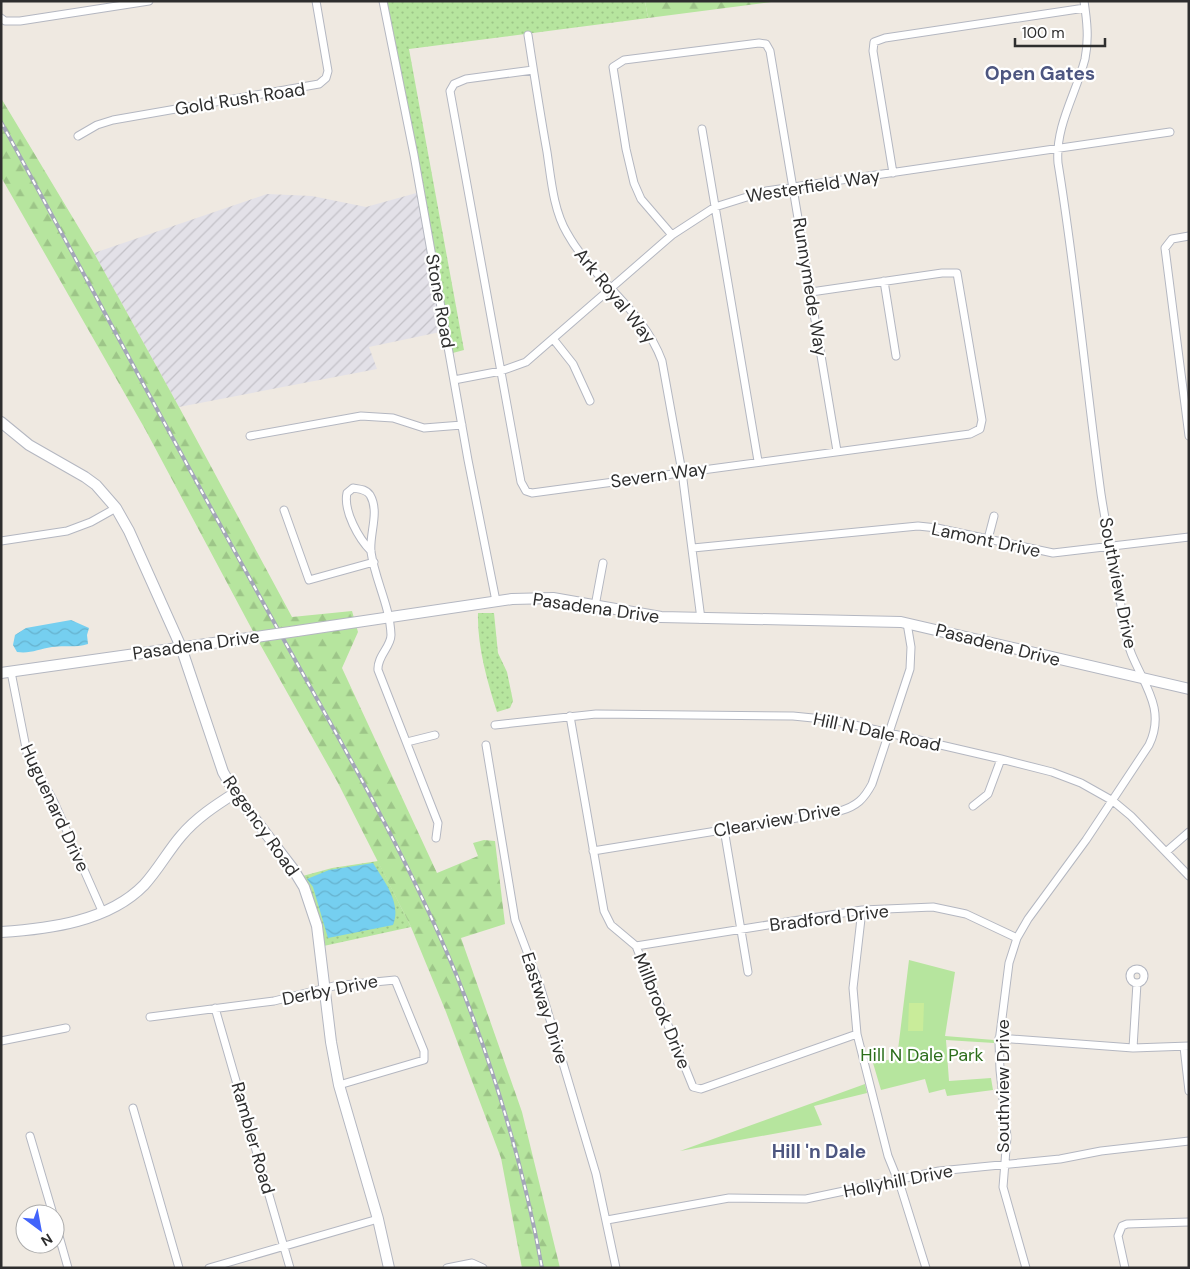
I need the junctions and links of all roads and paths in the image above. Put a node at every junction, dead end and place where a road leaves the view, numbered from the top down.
1 (149, 1) edge
2 (316, 1) edge
3 (382, 1) edge
4 (1084, 5) edge
5 (1, 18) edge
6 (528, 35) dead end
7 (533, 70) junction
8 (702, 129) dead end
9 (1170, 132) dead end
10 (78, 136) dead end
11 (1057, 148) junction
12 (893, 173) junction
13 (793, 187) junction
14 (715, 207) junction
15 (672, 235) junction
16 (1189, 236) edge
17 (884, 281) junction
18 (611, 288) junction
19 (811, 292) junction
20 (554, 340) junction
21 (896, 356) dead end
22 (501, 371) junction
23 (454, 380) junction
24 (590, 401) dead end
25 (1, 422) edge
26 (462, 425) junction
27 (250, 436) dead end
28 (1189, 436) edge
29 (837, 451) junction
30 (758, 461) junction
31 (682, 472) junction
32 (116, 508) junction
33 (284, 510) dead end
34 (994, 516) dead end
35 (1189, 537) edge
36 (988, 539) junction
37 (1, 541) edge
38 (1111, 547) junction
39 (693, 548) junction
40 (371, 551) junction
41 (374, 562) junction
42 (603, 563) dead end
43 (496, 601) junction
44 (595, 606) junction
45 (388, 618) junction
46 (701, 619) junction
47 (907, 622) junction
48 (181, 647) junction
49 (6, 672) edge
50 (1142, 678) junction
51 (1189, 689) edge
52 (570, 716) junction
53 (494, 725) dead end
54 (889, 732) junction
55 (435, 735) dead end
56 (407, 742) junction
57 (486, 745) dead end
58 (1001, 759) junction
59 (235, 793) junction
60 (1113, 801) junction
61 (973, 806) dead end
62 (724, 829) junction
63 (1189, 832) edge
64 (436, 838) dead end
65 (594, 851) junction
66 (1166, 852) junction
67 (1189, 876) edge
68 (862, 910) junction
69 (103, 913) junction
70 (742, 930) junction
71 (1, 932) edge
72 (1018, 938) junction
73 (636, 946) junction
74 (748, 972) dead end
75 (1137, 983) dead end
76 (324, 988) junction
77 (215, 1008) junction
78 (150, 1017) dead end
79 (66, 1028) dead end
80 (857, 1034) junction
81 (999, 1038) junction
82 (1, 1041) edge
83 (1186, 1047) edge
84 (1134, 1048) junction
85 (340, 1085) junction
86 (1189, 1091) edge
87 (133, 1108) dead end
88 (30, 1136) dead end
89 (1189, 1141) edge
90 (1003, 1164) junction
91 (897, 1178) junction
92 (50, 1204) edge
93 (378, 1219) junction
94 (607, 1220) junction
95 (1189, 1222) edge
96 (284, 1246) junction
97 (64, 1254) edge
98 (68, 1268) edge
99 (179, 1268) edge
100 (209, 1268) edge
101 (290, 1268) edge
102 (389, 1268) edge
103 (446, 1268) edge
104 (483, 1268) edge
105 (616, 1268) edge
106 (926, 1268) edge
107 (1026, 1268) edge
108 (1125, 1268) edge

1 - 5 street
2 - 10 street, Gold Rush Road
3 - 23 street, Stone Road
4 - 11 street, Southview Drive
4 - 12 street
6 - 7 street, Ark Royal Way
7 - 18 street, Ark Royal Way
7 - 22 street, Severn Way
8 - 14 street
9 - 11 street, Westerfield Way
11 - 12 street, Westerfield Way
11 - 38 street, Southview Drive
12 - 13 street, Westerfield Way
13 - 14 street, Westerfield Way
13 - 15 street, Runnymede Way
13 - 19 street, Runnymede Way
14 - 15 street, Westerfield Way
14 - 30 street
15 - 18 street, Westerfield Way
16 - 28 street
17 - 19 street, Severn Way
17 - 21 street
17 - 29 street, Severn Way
18 - 20 street, Westerfield Way
18 - 31 street, Ark Royal Way
19 - 29 street, Runnymede Way
20 - 22 street, Westerfield Way
20 - 24 street
22 - 23 street, Westerfield Way
22 - 31 street, Severn Way
23 - 26 street, Stone Road
25 - 32 street, Regency Road
26 - 27 street
26 - 43 street, Stone Road
29 - 30 street, Severn Way
30 - 31 street, Severn Way
31 - 39 street, Ark Royal Way
32 - 37 street
32 - 48 street, Regency Road
33 - 41 street
34 - 36 street
35 - 38 street, Lamont Drive
36 - 38 street, Lamont Drive
36 - 39 street, Lamont Drive
38 - 50 street, Southview Drive
39 - 46 street, Ark Royal Way
40 - 40 street
40 - 41 street
41 - 45 street
42 - 44 street
43 - 44 street, Pasadena Drive
43 - 45 street, Pasadena Drive
44 - 46 street, Pasadena Drive
45 - 48 street, Pasadena Drive, bridge
45 - 56 street
46 - 47 street, Pasadena Drive
47 - 50 street, Pasadena Drive
47 - 54 street, Clearview Drive
48 - 49 street, Pasadena Drive
48 - 59 street, Regency Road
49 - 69 street, Huguenard Drive
50 - 51 street, Pasadena Drive
50 - 60 street, Southview Drive
52 - 53 street, Hill N Dale Road
52 - 54 street, Hill N Dale Road
52 - 65 street, Millbrook Drive
54 - 58 street, Hill N Dale Road
54 - 62 street, Clearview Drive
55 - 56 street
56 - 64 street
57 - 94 street, Eastway Drive
58 - 60 street, Hill N Dale Road
58 - 61 street
59 - 69 street
59 - 76 street, Regency Road
60 - 66 street, Hill N Dale Road
60 - 72 street, Southview Drive
62 - 65 street, Clearview Drive
62 - 70 street
63 - 66 street
65 - 73 street, Millbrook Drive
66 - 67 street, Hill N Dale Road
68 - 70 street, Bradford Drive
68 - 72 street, Bradford Drive
68 - 80 street
69 - 71 street
70 - 73 street, Bradford Drive
70 - 74 street
72 - 81 street, Southview Drive
73 - 80 street, Millbrook Drive
75 - 84 street
76 - 77 street, Derby Drive
76 - 85 street, Regency Road
76 - 85 street, Derby Drive
77 - 78 street, Derby Drive
77 - 96 street, Rambler Road
79 - 82 street
80 - 91 street
81 - 84 street
81 - 90 street, Southview Drive
83 - 84 street
83 - 86 street
85 - 93 street, Regency Road
87 - 99 street
88 - 92 street
89 - 90 street, Hollyhill Drive
90 - 91 street, Hollyhill Drive
90 - 107 street, Southview Drive
91 - 94 street, Hollyhill Drive
91 - 106 street
93 - 96 street
93 - 102 street, Regency Road
94 - 105 street, Eastway Drive
95 - 108 street
96 - 100 street
96 - 101 street, Rambler Road
97 - 98 street
103 - 104 street

